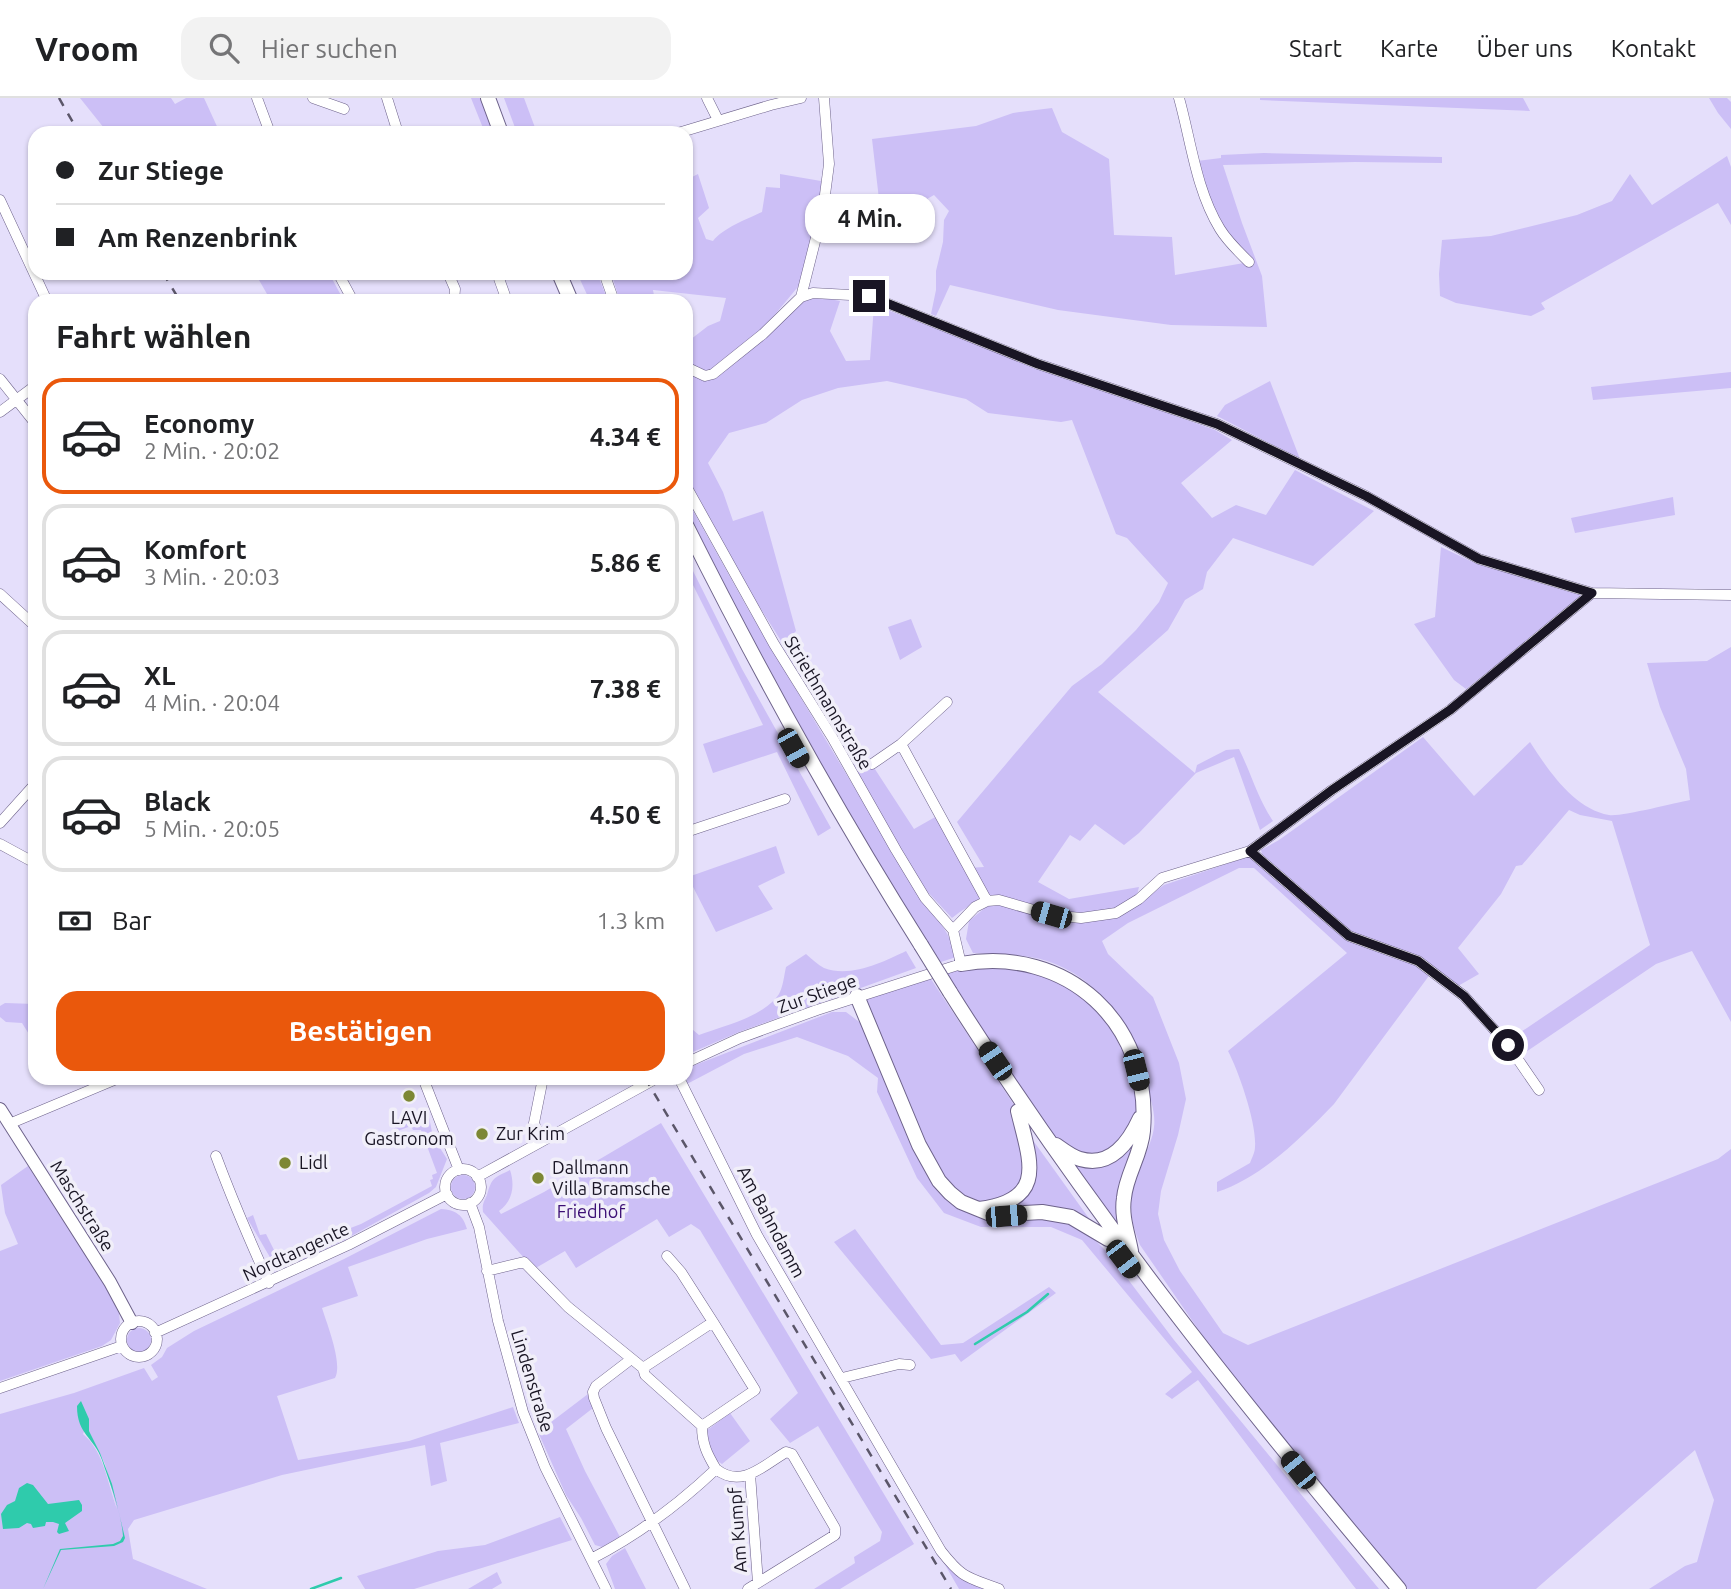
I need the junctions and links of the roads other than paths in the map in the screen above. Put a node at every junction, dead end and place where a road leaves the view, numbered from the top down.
1 (257, 98) edge
2 (313, 98) edge
3 (387, 98) edge
4 (488, 98) edge
5 (498, 98) edge
6 (707, 98) edge
7 (801, 98) edge
8 (824, 98) edge
9 (1179, 98) edge
10 (344, 109) dead end
11 (718, 120) junction
12 (267, 126) edge
13 (396, 126) edge
14 (498, 126) edge
15 (509, 126) edge
16 (693, 128) edge
17 (0, 200) edge
18 (28, 260) edge
19 (1249, 262) dead end
20 (801, 297) junction
21 (693, 370) edge
22 (0, 379) edge
23 (28, 391) edge
24 (16, 400) junction
25 (0, 412) edge
26 (28, 415) edge
27 (693, 499) edge
28 (693, 539) edge
29 (693, 559) edge
30 (1592, 593) junction
31 (0, 594) edge
32 (1731, 595) edge
33 (28, 620) edge
34 (947, 702) dead end
35 (901, 744) junction
36 (872, 764) dead end
37 (28, 792) edge
38 (785, 799) dead end
39 (0, 823) edge
40 (693, 830) edge
41 (0, 845) edge
42 (1250, 851) junction
43 (28, 859) edge
44 (987, 901) junction
45 (953, 930) junction
46 (917, 947) junction
47 (961, 964) junction
48 (946, 994) junction
49 (858, 996) junction
50 (693, 1060) edge
51 (101, 1085) edge
52 (426, 1085) edge
53 (542, 1085) edge
54 (644, 1085) edge
55 (683, 1085) edge
56 (1539, 1090) dead end
57 (0, 1109) edge
58 (1018, 1111) junction
59 (1142, 1114) junction
60 (9, 1124) junction
61 (541, 1141) junction
62 (1049, 1141) junction
63 (216, 1156) dead end
64 (459, 1170) junction
65 (478, 1177) junction
66 (447, 1194) junction
67 (470, 1203) junction
68 (977, 1209) junction
69 (1108, 1239) junction
70 (667, 1256) dead end
71 (1132, 1256) junction
72 (488, 1271) junction
73 (269, 1283) junction
74 (713, 1322) junction
75 (132, 1323) junction
76 (155, 1333) junction
77 (122, 1346) junction
78 (630, 1360) junction
79 (910, 1365) dead end
80 (643, 1368) junction
81 (842, 1378) junction
82 (0, 1388) edge
83 (702, 1426) junction
84 (716, 1469) junction
85 (750, 1474) junction
86 (652, 1523) junction
87 (592, 1559) junction
88 (758, 1583) junction
89 (606, 1589) edge
90 (685, 1589) edge
91 (748, 1589) edge
92 (999, 1589) edge
93 (1386, 1589) edge
94 (1399, 1589) edge

1 - 12 street
2 - 10 street
3 - 13 street
4 - 14 highway
5 - 15 highway
6 - 11 street
7 - 11 street
8 - 20 street
9 - 19 street
11 - 16 street
17 - 18 street
20 - 21 street
20 - 30 street
22 - 24 street
23 - 24 street
24 - 25 street
24 - 26 street
27 - 45 street, Striethmannstraße
28 - 46 highway
29 - 46 highway
30 - 32 street
30 - 42 street
31 - 33 street
34 - 35 street, Striethmannstraße
35 - 36 street, Striethmannstraße
35 - 44 street
37 - 39 street
38 - 40 street
41 - 43 street
42 - 44 street
42 - 56 street
44 - 45 street
45 - 47 street, Striethmannstraße
46 - 48 highway
47 - 49 street, Zur Stiege
47 - 59 highway
48 - 58 highway
48 - 62 highway
49 - 50 street, Zur Stiege
49 - 68 highway
51 - 60 street
52 - 64 street
53 - 61 street
54 - 61 street
55 - 81 street, Am Bahndamm
57 - 60 main road, Maschstraße
58 - 68 highway
58 - 69 highway
59 - 62 highway
59 - 71 highway
60 - 75 main road, Maschstraße
61 - 65 street
62 - 71 highway
63 - 73 street
64 - 65 street
64 - 66 street
65 - 67 street
66 - 67 street
66 - 73 street, Nordtangente
67 - 72 street, Lindenstraße
68 - 69 highway
69 - 93 highway
70 - 74 street
71 - 94 highway
72 - 78 street
72 - 87 street, Lindenstraße
73 - 76 street, Nordtangente
74 - 80 street
74 - 83 street
75 - 76 street
75 - 77 street
76 - 77 street
77 - 82 street
78 - 80 street
78 - 86 street
79 - 81 street
80 - 83 street
81 - 92 street, Am Bahndamm
83 - 84 street
84 - 85 street, Am Kumpf
84 - 86 street
85 - 88 street, Am Kumpf
85 - 88 street, Am Kumpf
86 - 87 street
86 - 90 street
87 - 89 street, Lindenstraße
88 - 91 street, Am Kumpf

